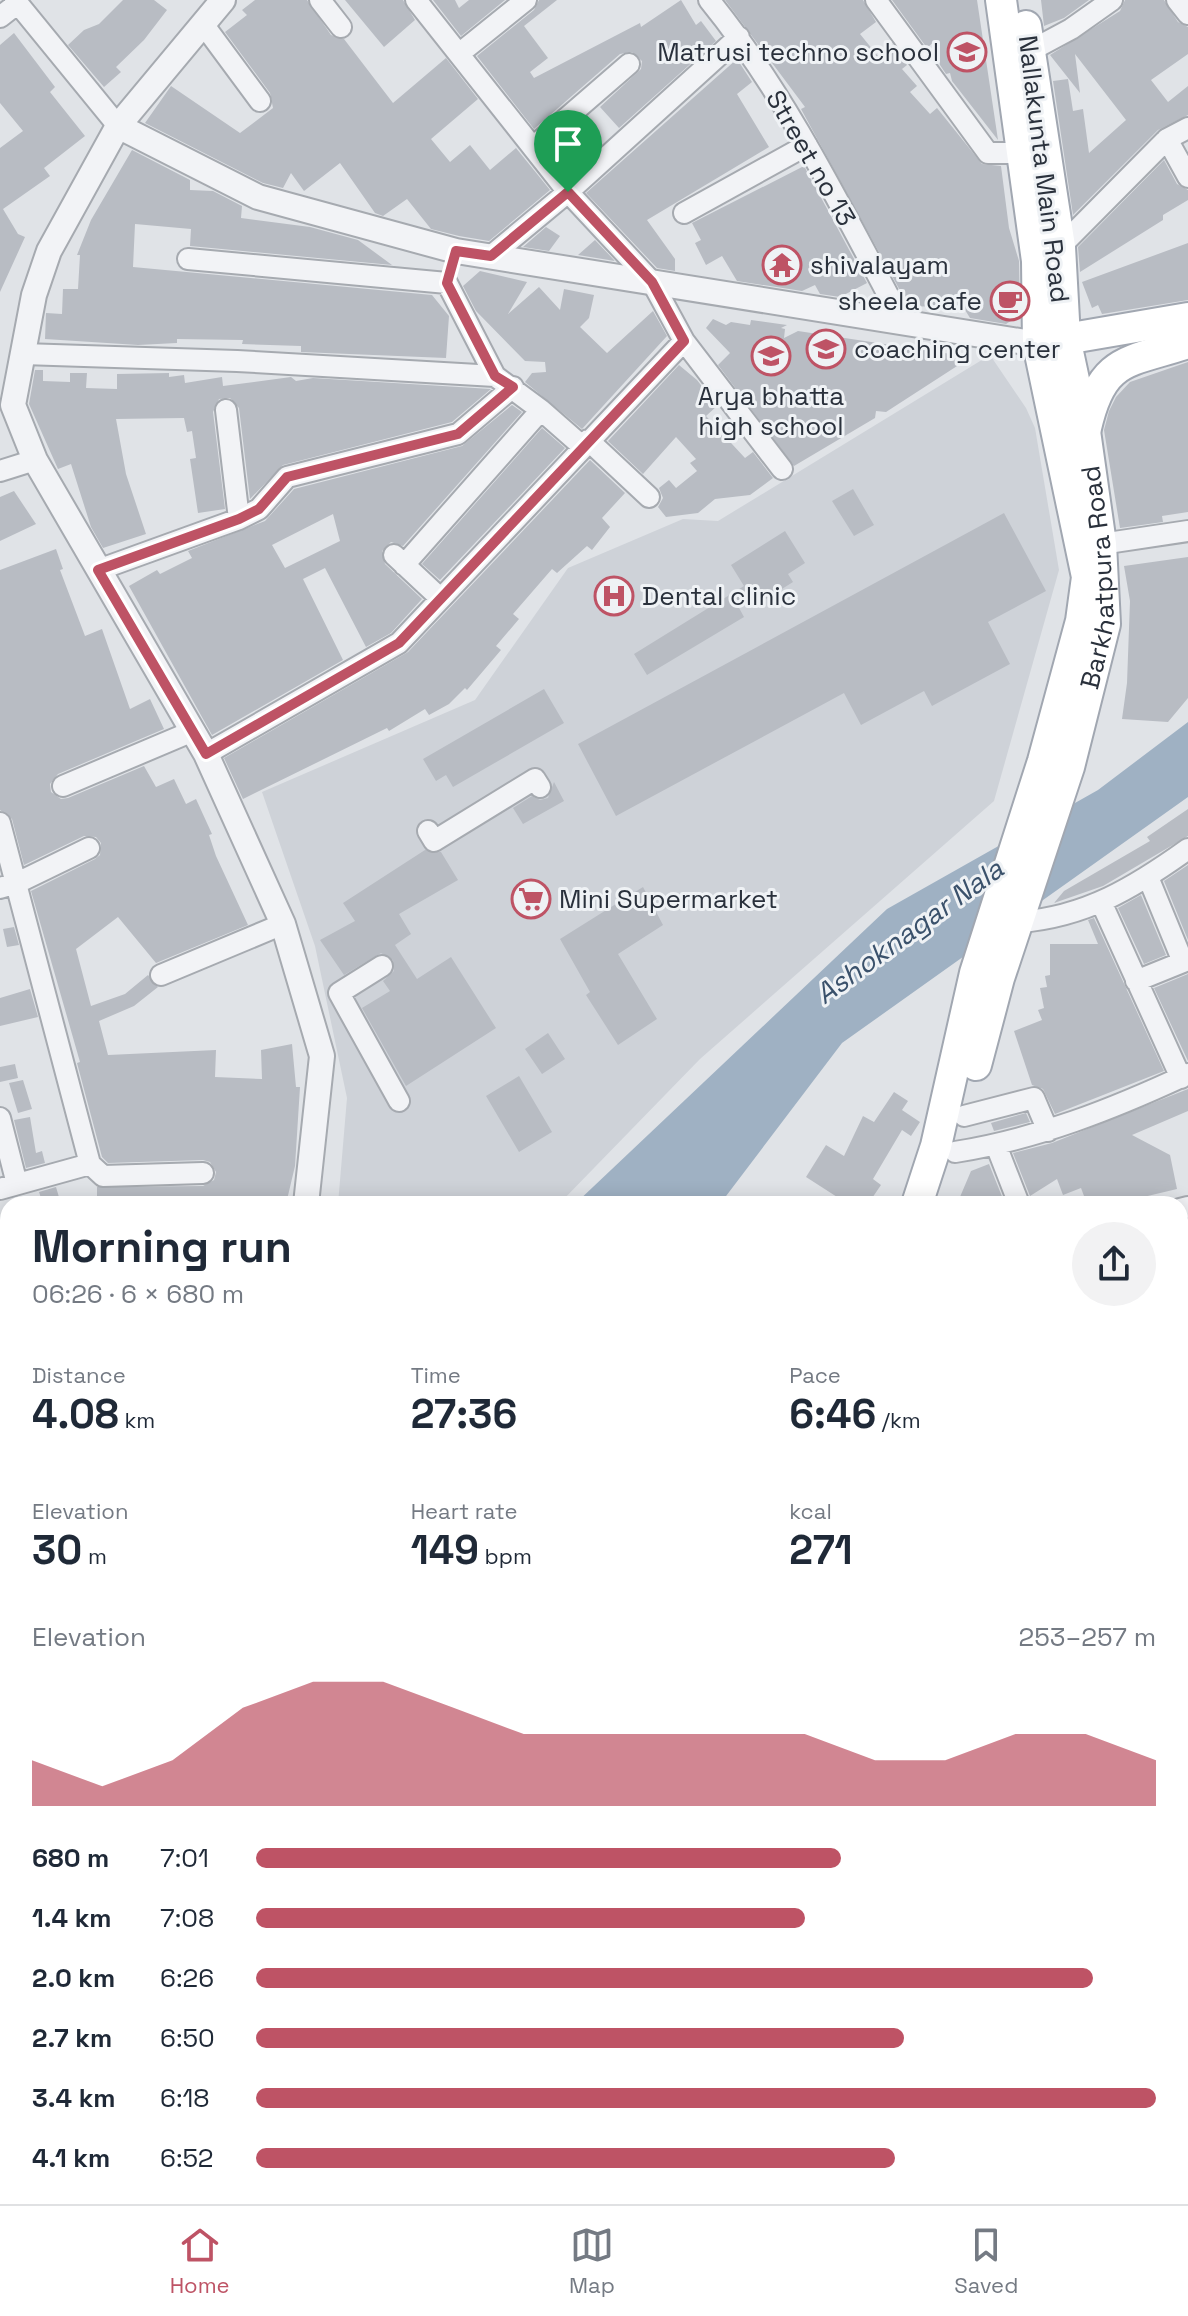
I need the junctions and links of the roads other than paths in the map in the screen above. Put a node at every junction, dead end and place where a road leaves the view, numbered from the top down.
1 (223, 0) edge
2 (320, 0) edge
3 (416, 0) edge
4 (526, 0) edge
5 (709, 0) edge
6 (876, 0) edge
7 (1001, 0) edge
8 (1022, 0) edge
9 (1112, 0) edge
10 (1177, 0) edge
11 (16, 2) edge
12 (1188, 14) edge
13 (0, 17) edge
14 (203, 24) junction
15 (341, 27) dead end
16 (739, 37) junction
17 (1030, 51) junction
18 (460, 53) junction
19 (629, 64) dead end
20 (260, 101) dead end
21 (118, 126) junction
22 (1188, 128) edge
23 (1167, 139) junction
24 (807, 145) junction
25 (533, 147) junction
26 (1021, 153) junction
27 (1188, 177) edge
28 (568, 192) junction
29 (684, 213) dead end
30 (1060, 247) junction
31 (456, 251) junction
32 (491, 256) junction
33 (188, 259) dead end
34 (652, 282) junction
35 (447, 283) junction
36 (1188, 318) edge
37 (903, 323) junction
38 (684, 341) junction
39 (1051, 341) junction
40 (1188, 343) edge
41 (23, 354) junction
42 (495, 376) junction
43 (513, 387) junction
44 (7, 400) edge
45 (226, 410) dead end
46 (541, 410) junction
47 (1085, 431) junction
48 (585, 443) junction
49 (35, 460) junction
50 (782, 469) dead end
51 (0, 471) edge
52 (649, 497) dead end
53 (239, 519) junction
54 (1188, 531) edge
55 (1101, 544) junction
56 (98, 570) junction
57 (440, 598) junction
58 (193, 731) junction
59 (206, 754) junction
60 (1056, 764) junction
61 (63, 786) dead end
62 (540, 787) dead end
63 (0, 823) edge
64 (431, 836) dead end
65 (89, 848) dead end
66 (1188, 849) edge
67 (1148, 877) junction
68 (8, 886) edge
69 (1102, 904) junction
70 (1019, 922) junction
71 (283, 924) junction
72 (382, 966) dead end
73 (161, 975) dead end
74 (987, 975) junction
75 (1136, 981) junction
76 (978, 1013) junction
77 (1184, 1076) edge
78 (399, 1101) dead end
79 (964, 1116) junction
80 (0, 1118) edge
81 (1048, 1131) junction
82 (996, 1145) junction
83 (955, 1152) junction
84 (90, 1164) junction
85 (203, 1173) dead end
86 (9, 1187) edge
87 (307, 1196) edge
88 (920, 1196) edge
89 (941, 1196) edge
90 (1016, 1196) edge

1 - 14 street
2 - 15 street
3 - 18 street
4 - 18 street
5 - 16 street, Street no 13
6 - 26 street
7 - 26 main road, Nallakunta Main Road
8 - 17 main road, Nallakunta Main Road
9 - 17 street
10 - 12 street
11 - 13 street
11 - 21 street
14 - 20 street
14 - 21 street
16 - 24 street, Street no 13
16 - 28 street
17 - 30 main road, Nallakunta Main Road
18 - 25 street
19 - 25 street
21 - 31 street
21 - 41 street
22 - 23 street
23 - 27 street
23 - 30 street
24 - 29 street
24 - 37 street, Street no 13
25 - 28 street
26 - 39 main road, Nallakunta Main Road
28 - 32 street
28 - 34 street
30 - 39 main road, Nallakunta Main Road
31 - 32 street
31 - 35 street
32 - 34 street
33 - 35 street
34 - 37 street
34 - 38 street
35 - 42 street
36 - 39 main road
37 - 39 street
38 - 48 street
38 - 50 street
39 - 47 main road, Barkhatpura Road
39 - 60 main road, Barkhatpura Road
40 - 47 main road
41 - 42 street
41 - 44 street
42 - 43 street
43 - 46 street
43 - 53 street
44 - 49 street
45 - 53 street
46 - 48 street
46 - 57 street
47 - 55 main road, Barkhatpura Road
48 - 52 street
48 - 57 street
49 - 51 street
49 - 56 street
53 - 56 street
54 - 55 street
55 - 60 main road, Barkhatpura Road
56 - 58 street
57 - 59 street
58 - 59 street
58 - 61 street
59 - 71 street
60 - 70 main road
60 - 74 main road
62 - 64 street
63 - 68 street
65 - 68 street
66 - 67 street
67 - 69 street
67 - 75 street
68 - 84 street
69 - 70 street
69 - 75 street
70 - 74 main road
71 - 73 street
71 - 87 street
72 - 78 street
74 - 76 main road
75 - 77 street
76 - 79 main road
76 - 88 main road
77 - 81 street
79 - 81 street
79 - 83 main road
80 - 86 street
81 - 82 street
82 - 83 street
82 - 90 street
83 - 89 main road
84 - 85 street
84 - 86 street

